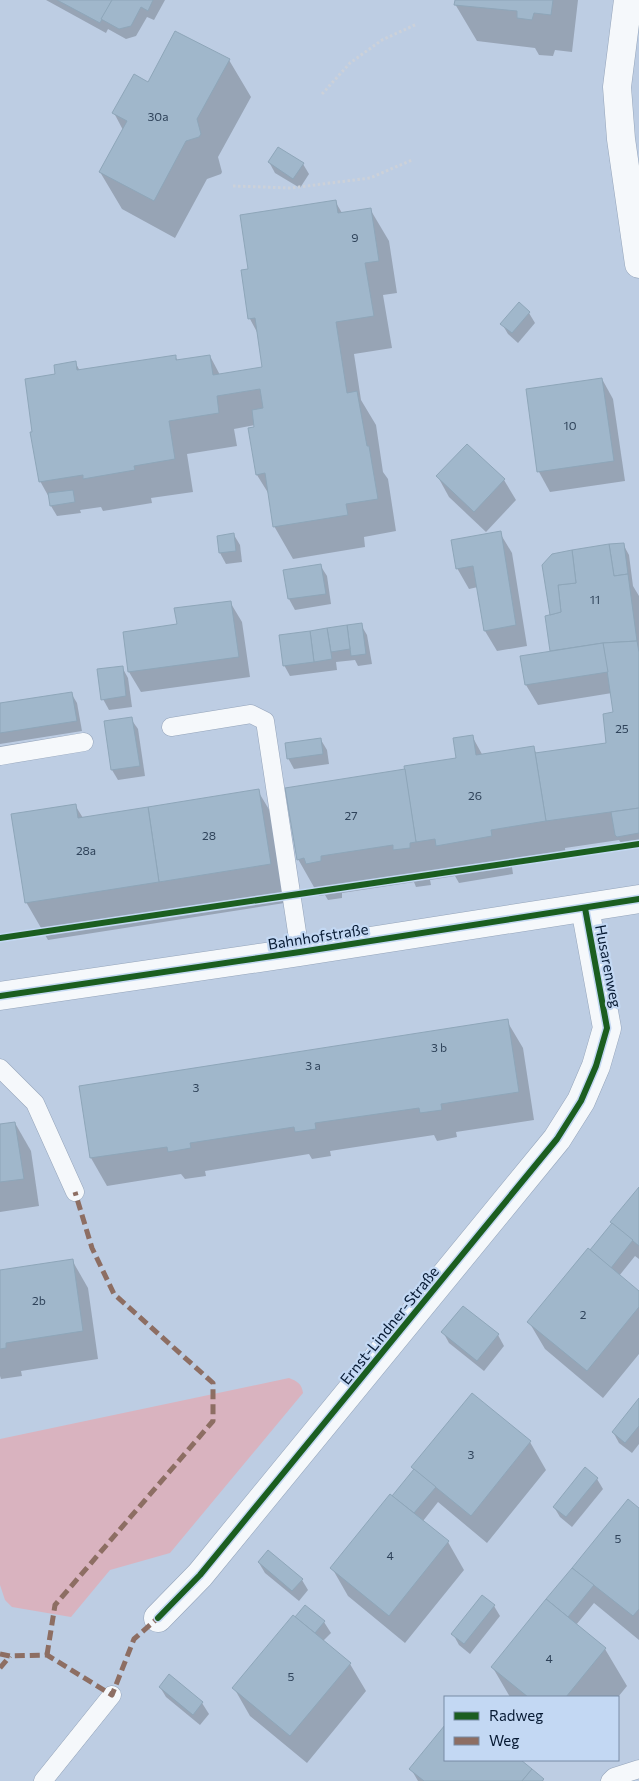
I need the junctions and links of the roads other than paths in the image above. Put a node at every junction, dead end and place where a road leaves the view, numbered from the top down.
1 (628, 0) edge
2 (630, 138) edge
3 (639, 264) edge
4 (171, 727) dead end
5 (84, 742) dead end
6 (0, 756) edge
7 (639, 899) edge
8 (585, 908) junction
9 (300, 952) junction
10 (0, 996) edge
11 (608, 1028) joint
12 (0, 1068) edge
13 (75, 1192) dead end
14 (158, 1618) dead end
15 (112, 1695) dead end
16 (639, 1769) edge
17 (43, 1781) edge
18 (610, 1781) edge

1 - 2 street
2 - 3 street
4 - 9 lane
5 - 6 lane
7 - 8 street, Bahnhofstraße
8 - 9 street, Bahnhofstraße
8 - 11 street, Husarenweg
9 - 10 street, Bahnhofstraße
11 - 14 street, Ernst-Lindner-Straße
12 - 13 lane
15 - 17 lane
16 - 18 lane

